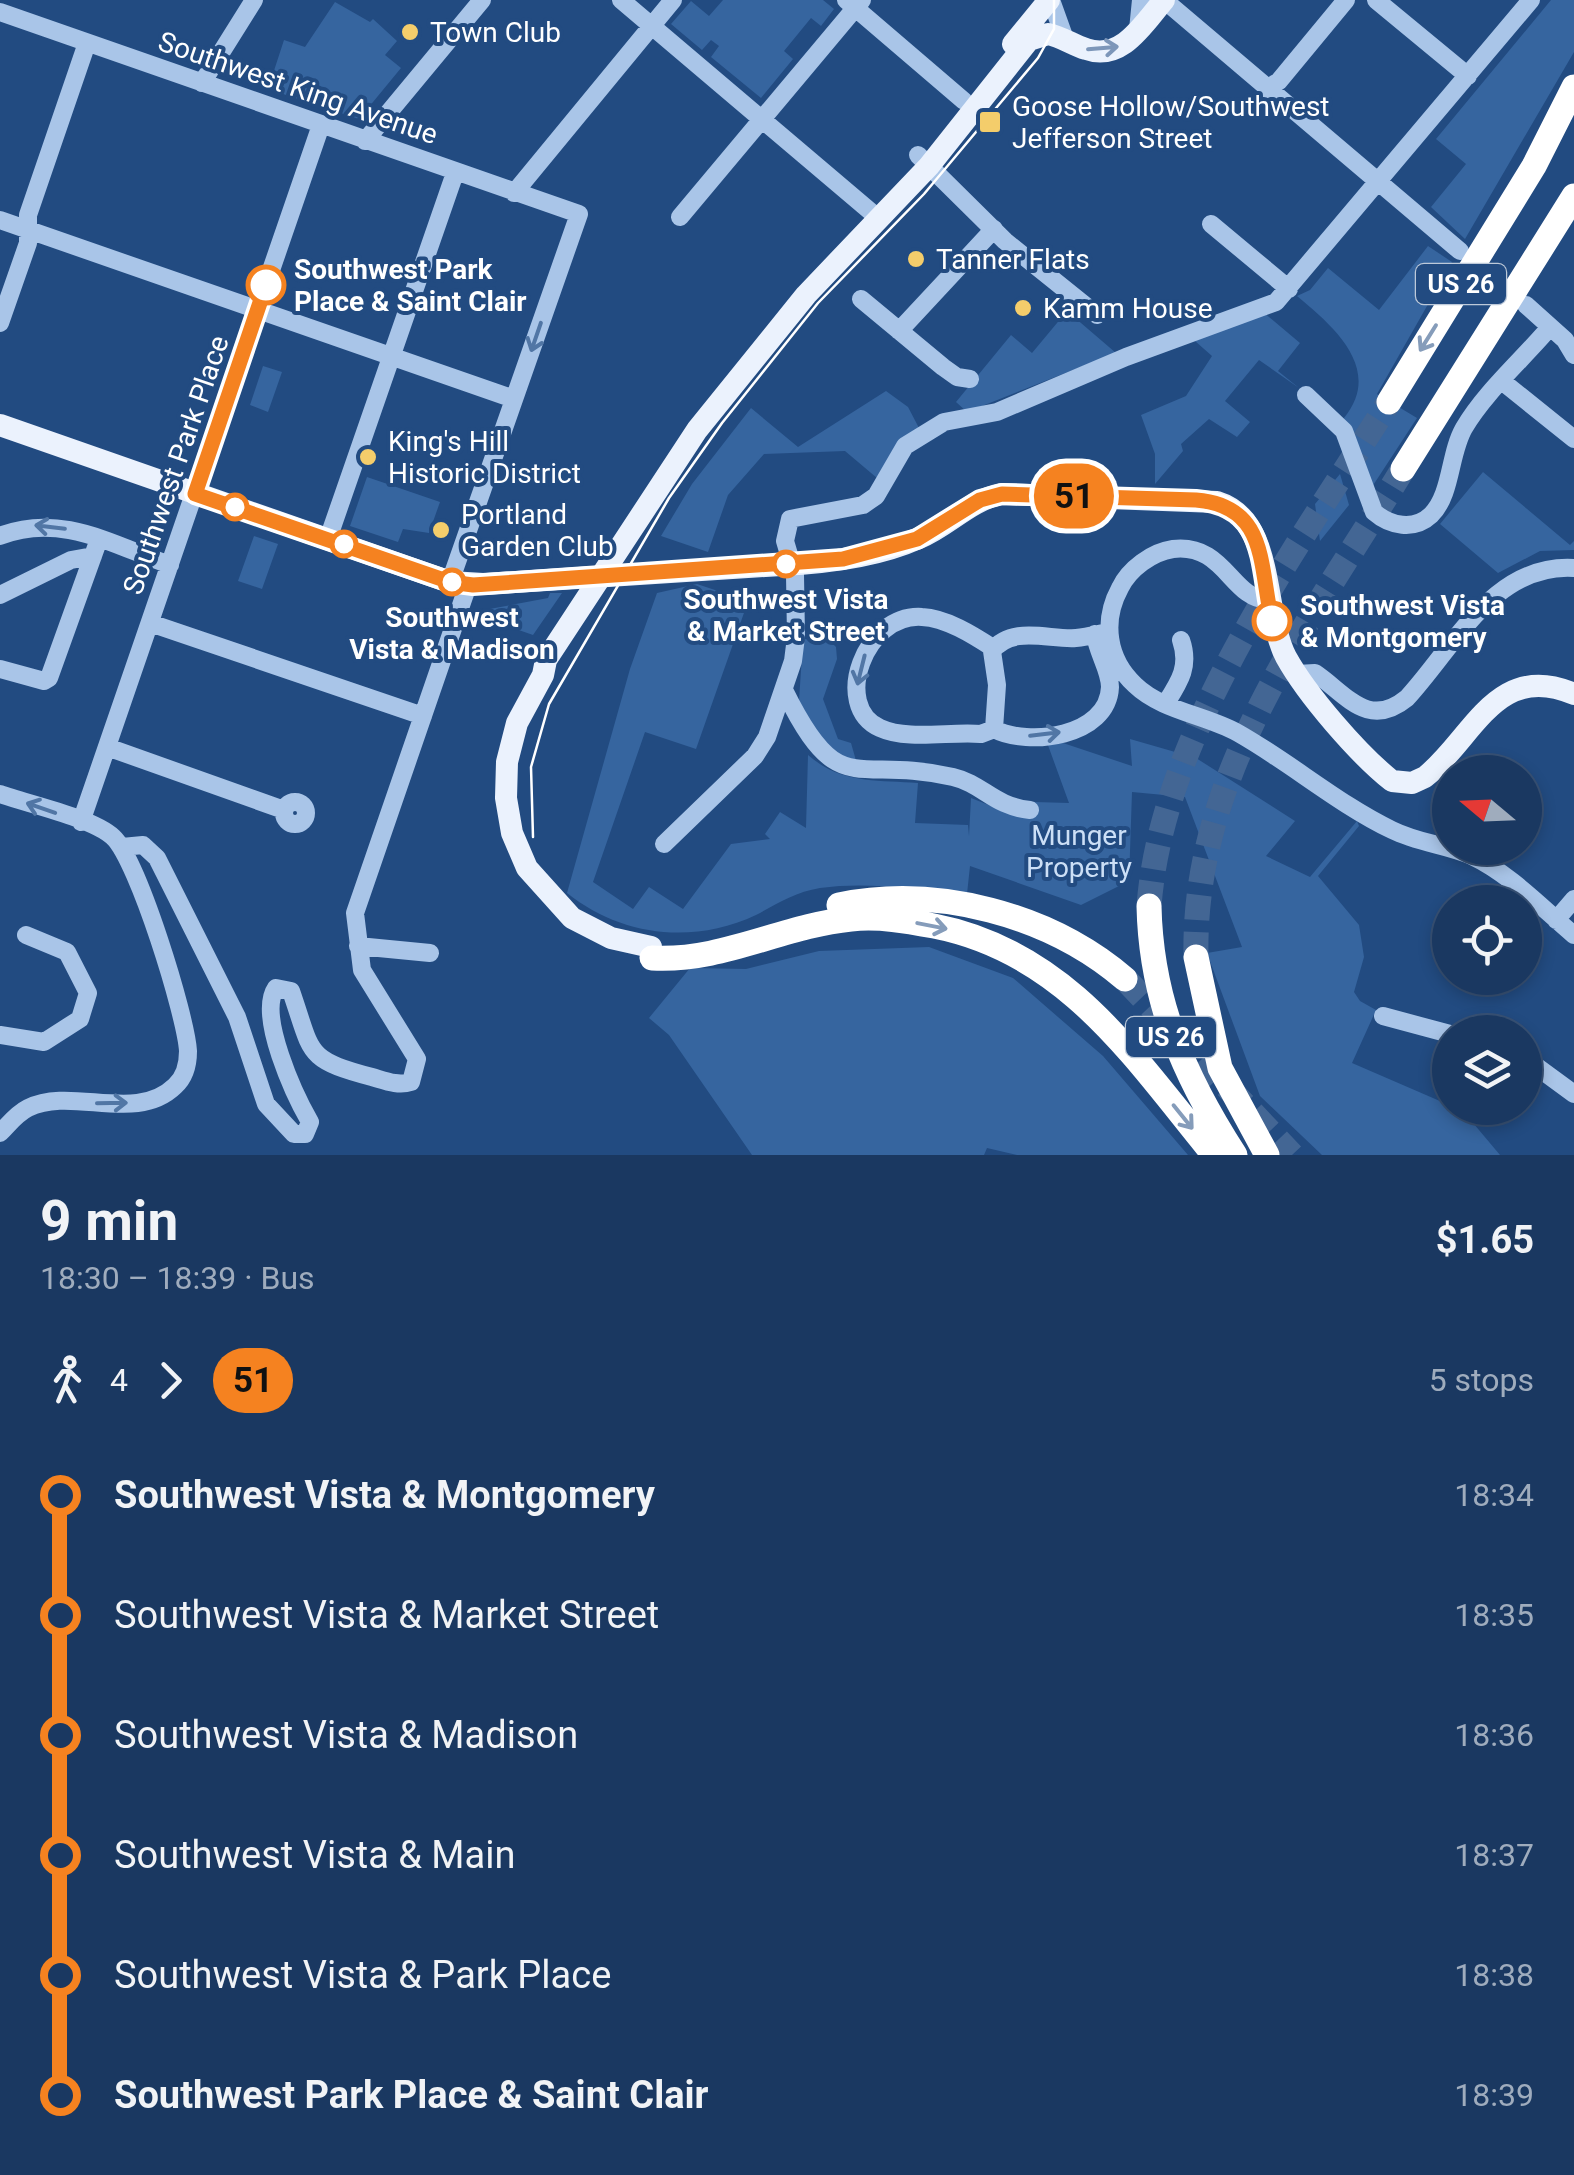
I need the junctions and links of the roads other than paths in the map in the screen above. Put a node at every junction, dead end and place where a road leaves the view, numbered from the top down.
1 (254, 0) edge
2 (621, 0) edge
3 (674, 0) edge
4 (1141, 0) edge
5 (1164, 0) edge
6 (1346, 0) edge
7 (1376, 0) edge
8 (1532, 0) edge
9 (473, 3) edge
10 (854, 3) edge
11 (1042, 4) edge
12 (0, 12) edge
13 (652, 26) junction
14 (1138, 30) junction
15 (1064, 39) junction
16 (87, 43) junction
17 (1468, 76) junction
18 (202, 83) junction
19 (1574, 87) edge
20 (1267, 89) junction
21 (964, 101) junction
22 (762, 119) junction
23 (1574, 119) edge
24 (321, 125) junction
25 (364, 141) junction
26 (924, 160) junction
27 (1534, 166) junction
28 (455, 173) junction
29 (1574, 176) edge
30 (1378, 184) junction
31 (514, 193) junction
32 (1574, 196) edge
33 (680, 217) dead end
34 (877, 217) junction
35 (0, 220) edge
36 (1211, 224) dead end
37 (994, 229) junction
38 (28, 230) junction
39 (1547, 236) junction
40 (1460, 252) tunnel mouth
41 (1289, 289) junction
42 (861, 299) dead end
43 (1526, 305) tunnel mouth
44 (258, 309) junction
45 (1098, 315) dead end
46 (0, 323) edge
47 (1550, 327) junction
48 (899, 331) junction
49 (1574, 355) edge
50 (391, 356) junction
51 (970, 379) dead end
52 (1503, 382) junction
53 (1306, 395) dead end
54 (514, 400) junction
55 (1388, 402) tunnel mouth
56 (0, 425) edge
57 (1574, 439) edge
58 (1403, 469) tunnel mouth
59 (195, 494) junction
60 (0, 536) edge
61 (328, 539) junction
62 (96, 548) junction
63 (787, 564) junction
64 (170, 565) junction
65 (1574, 568) edge
66 (467, 584) junction
67 (0, 595) edge
68 (1268, 600) junction
69 (150, 623) junction
70 (1102, 633) junction
71 (1181, 640) dead end
72 (994, 648) junction
73 (0, 669) edge
74 (1297, 674) junction
75 (784, 690) junction
76 (1574, 694) edge
77 (1166, 703) junction
78 (422, 716) junction
79 (994, 729) junction
80 (107, 747) junction
81 (0, 794) edge
82 (284, 810) dead end
83 (1030, 810) dead end
84 (81, 822) junction
85 (664, 844) dead end
86 (122, 848) junction
87 (1574, 900) edge
88 (1149, 906) tunnel mouth
89 (1556, 920) junction
90 (26, 935) dead end
91 (1574, 935) edge
92 (358, 946) junction
93 (708, 949) junction
94 (430, 952) dead end
95 (657, 952) joint
96 (1196, 957) tunnel mouth
97 (1125, 979) tunnel mouth
98 (1383, 1016) dead end
99 (1432, 1029) edge
100 (0, 1035) edge
101 (1542, 1070) edge
102 (1574, 1094) edge
103 (0, 1133) edge
104 (1214, 1155) edge
105 (1234, 1155) edge
106 (1267, 1155) edge

1 - 18 street
2 - 13 street
3 - 13 street
4 - 14 street
5 - 14 main road
5 - 20 street
6 - 20 street
7 - 17 street
8 - 17 street
9 - 25 street
10 - 21 street
10 - 22 street
11 - 15 street
11 - 21 main road
12 - 16 street, Southwest King Avenue
13 - 22 street
13 - 31 street
15 -> 14 main road
15 - 26 main road
16 - 18 street, Southwest King Avenue
16 - 38 street
17 - 30 street
18 - 24 street, Southwest King Avenue
19 - 27 highway
20 - 30 street
21 - 26 main road
22 - 33 street
22 - 34 street
23 - 27 highway, US 26
24 - 25 street, Southwest King Avenue
24 - 44 street, Southwest Park Place
25 - 28 street, Southwest King Avenue
26 - 34 main road
26 - 37 street
27 -> 55 highway, US 26
28 - 31 street, Southwest King Avenue
28 - 50 street
29 - 39 highway
30 - 40 street
30 - 41 street
31 -> 54 street, Southwest King Avenue
32 - 39 highway, US 26
34 - 95 main road
35 - 38 street
36 - 41 street
37 - 45 street
37 - 48 street
38 - 44 street
38 - 46 street
39 - 58 highway, US 26
41 - 63 street
42 - 48 street
43 - 47 street
44 - 50 street
44 - 59 street, Southwest Park Place
47 - 49 street
47 - 52 street
48 - 51 street
50 - 54 street
50 - 61 street
52 - 53 street
52 - 57 street
54 - 66 street
56 - 59 main road
59 - 61 main road
59 - 64 street, Southwest Park Place
62 -> 60 street
61 - 66 main road
62 - 64 street
62 - 67 street
62 - 73 street
63 - 66 main road, bridge
63 - 68 main road
63 - 75 street
64 - 69 street, Southwest Park Place
65 - 74 street
66 - 78 street
68 - 70 street
68 - 74 main road
69 - 78 street
69 - 80 street, Southwest Park Place
70 - 72 street
70 - 77 street
79 -> 70 street
71 - 77 street
72 - 79 street
72 -> 79 street
74 - 76 main road
75 - 83 street
75 - 85 street
77 - 89 street
78 - 92 street
80 - 82 street
80 - 84 street, Southwest Park Place
84 -> 81 street
84 - 86 street
86 - 92 street
103 -> 86 street
87 - 89 street
88 - 105 highway, US 26
89 - 91 street
90 - 100 street
92 - 94 street
93 - 95 highway
93 - 97 highway
93 -> 104 highway
96 - 106 highway, US 26
98 - 99 street
101 - 102 street

